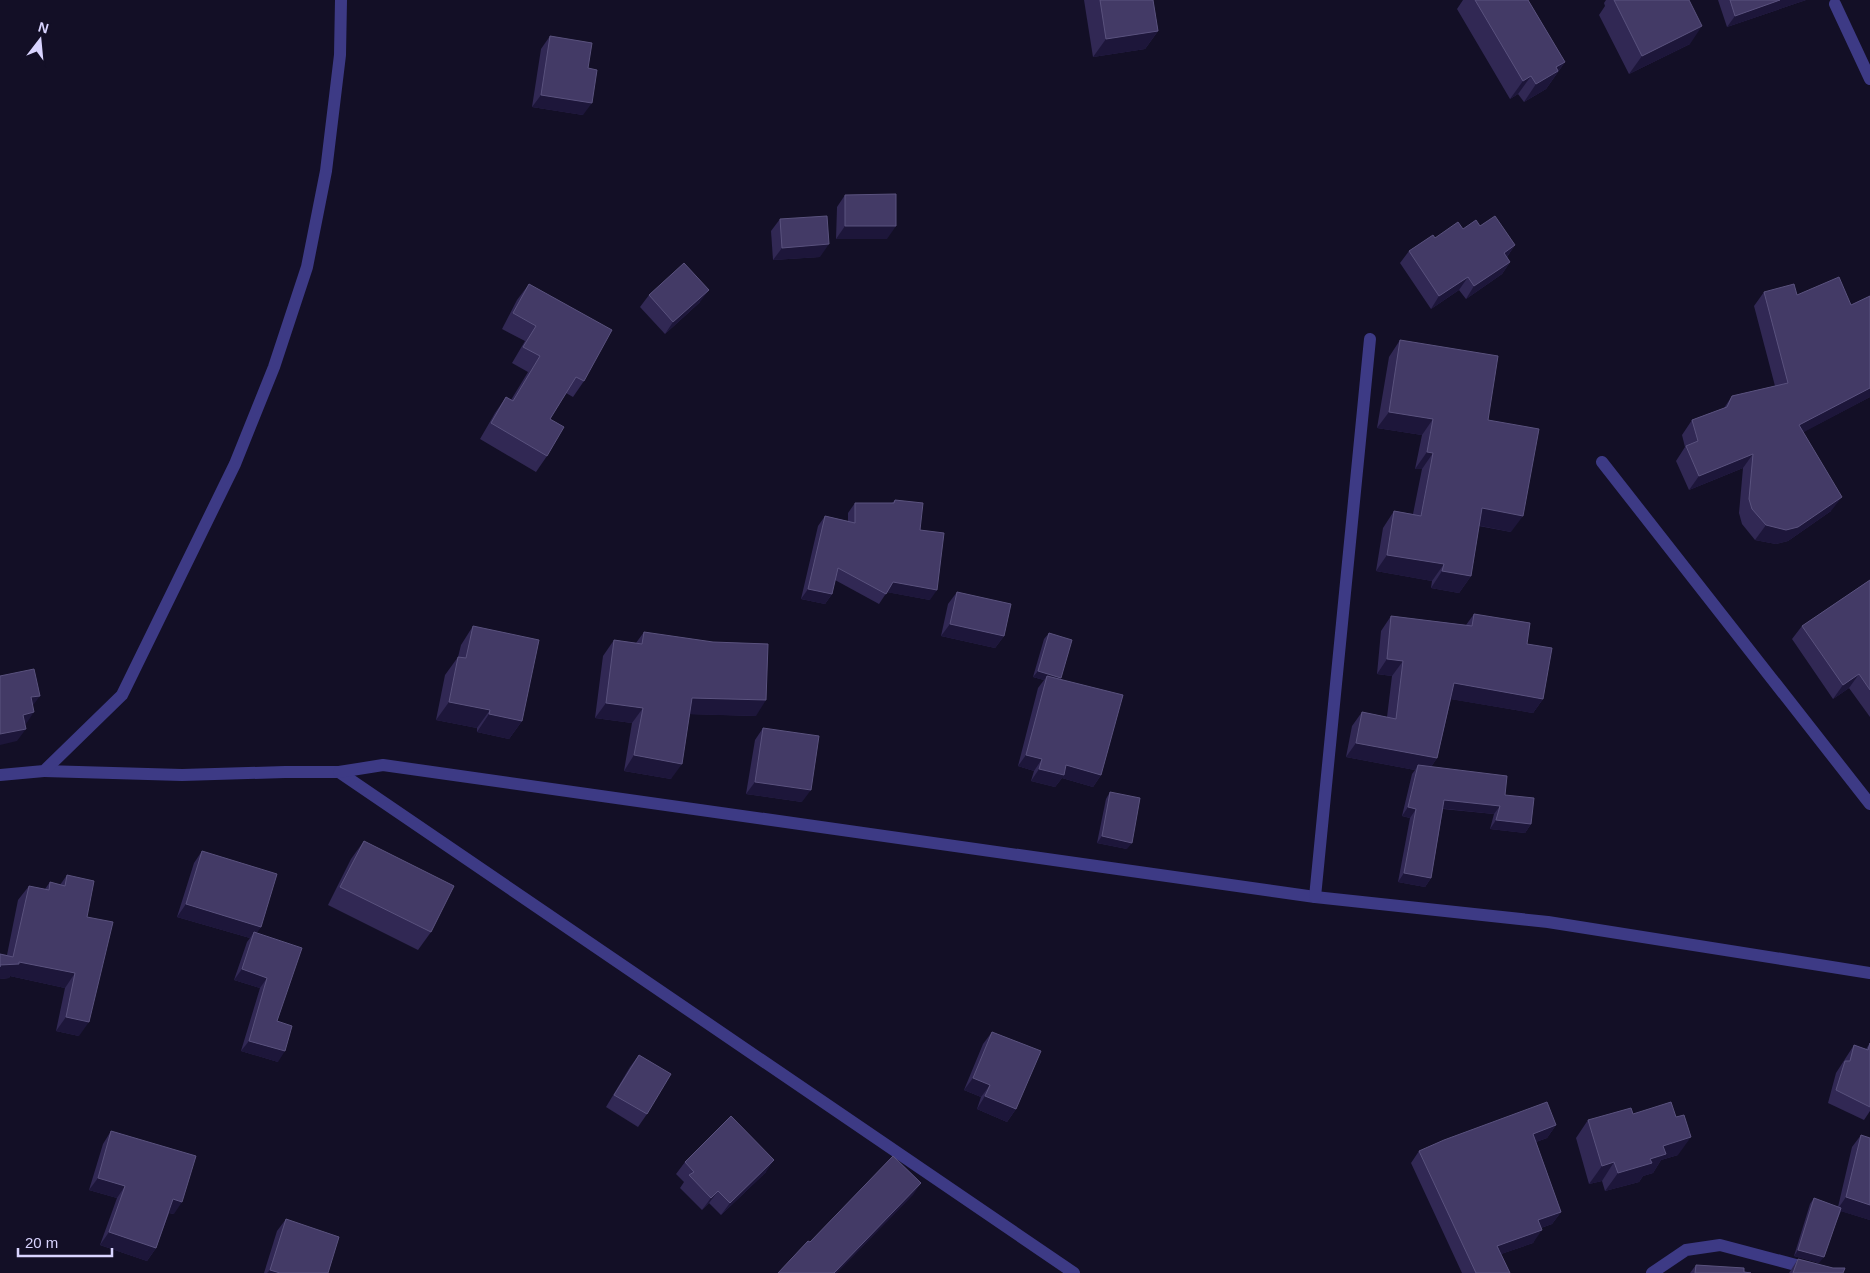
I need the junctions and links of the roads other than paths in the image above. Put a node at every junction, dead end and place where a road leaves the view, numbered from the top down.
1 (341, 0) edge
2 (1835, 4) dead end
3 (1870, 79) edge
4 (1370, 339) dead end
5 (1602, 462) dead end
6 (44, 771) junction
7 (339, 772) junction
8 (0, 775) edge
9 (1870, 804) edge
10 (1315, 897) junction
11 (1870, 973) edge
12 (1074, 1273) edge
13 (1652, 1273) edge
14 (1826, 1273) edge

1 - 6 street
2 - 3 street
4 - 10 street
5 - 9 street
6 - 7 street
6 - 8 street
7 - 10 street
7 - 12 street
10 - 11 street
13 - 14 street

